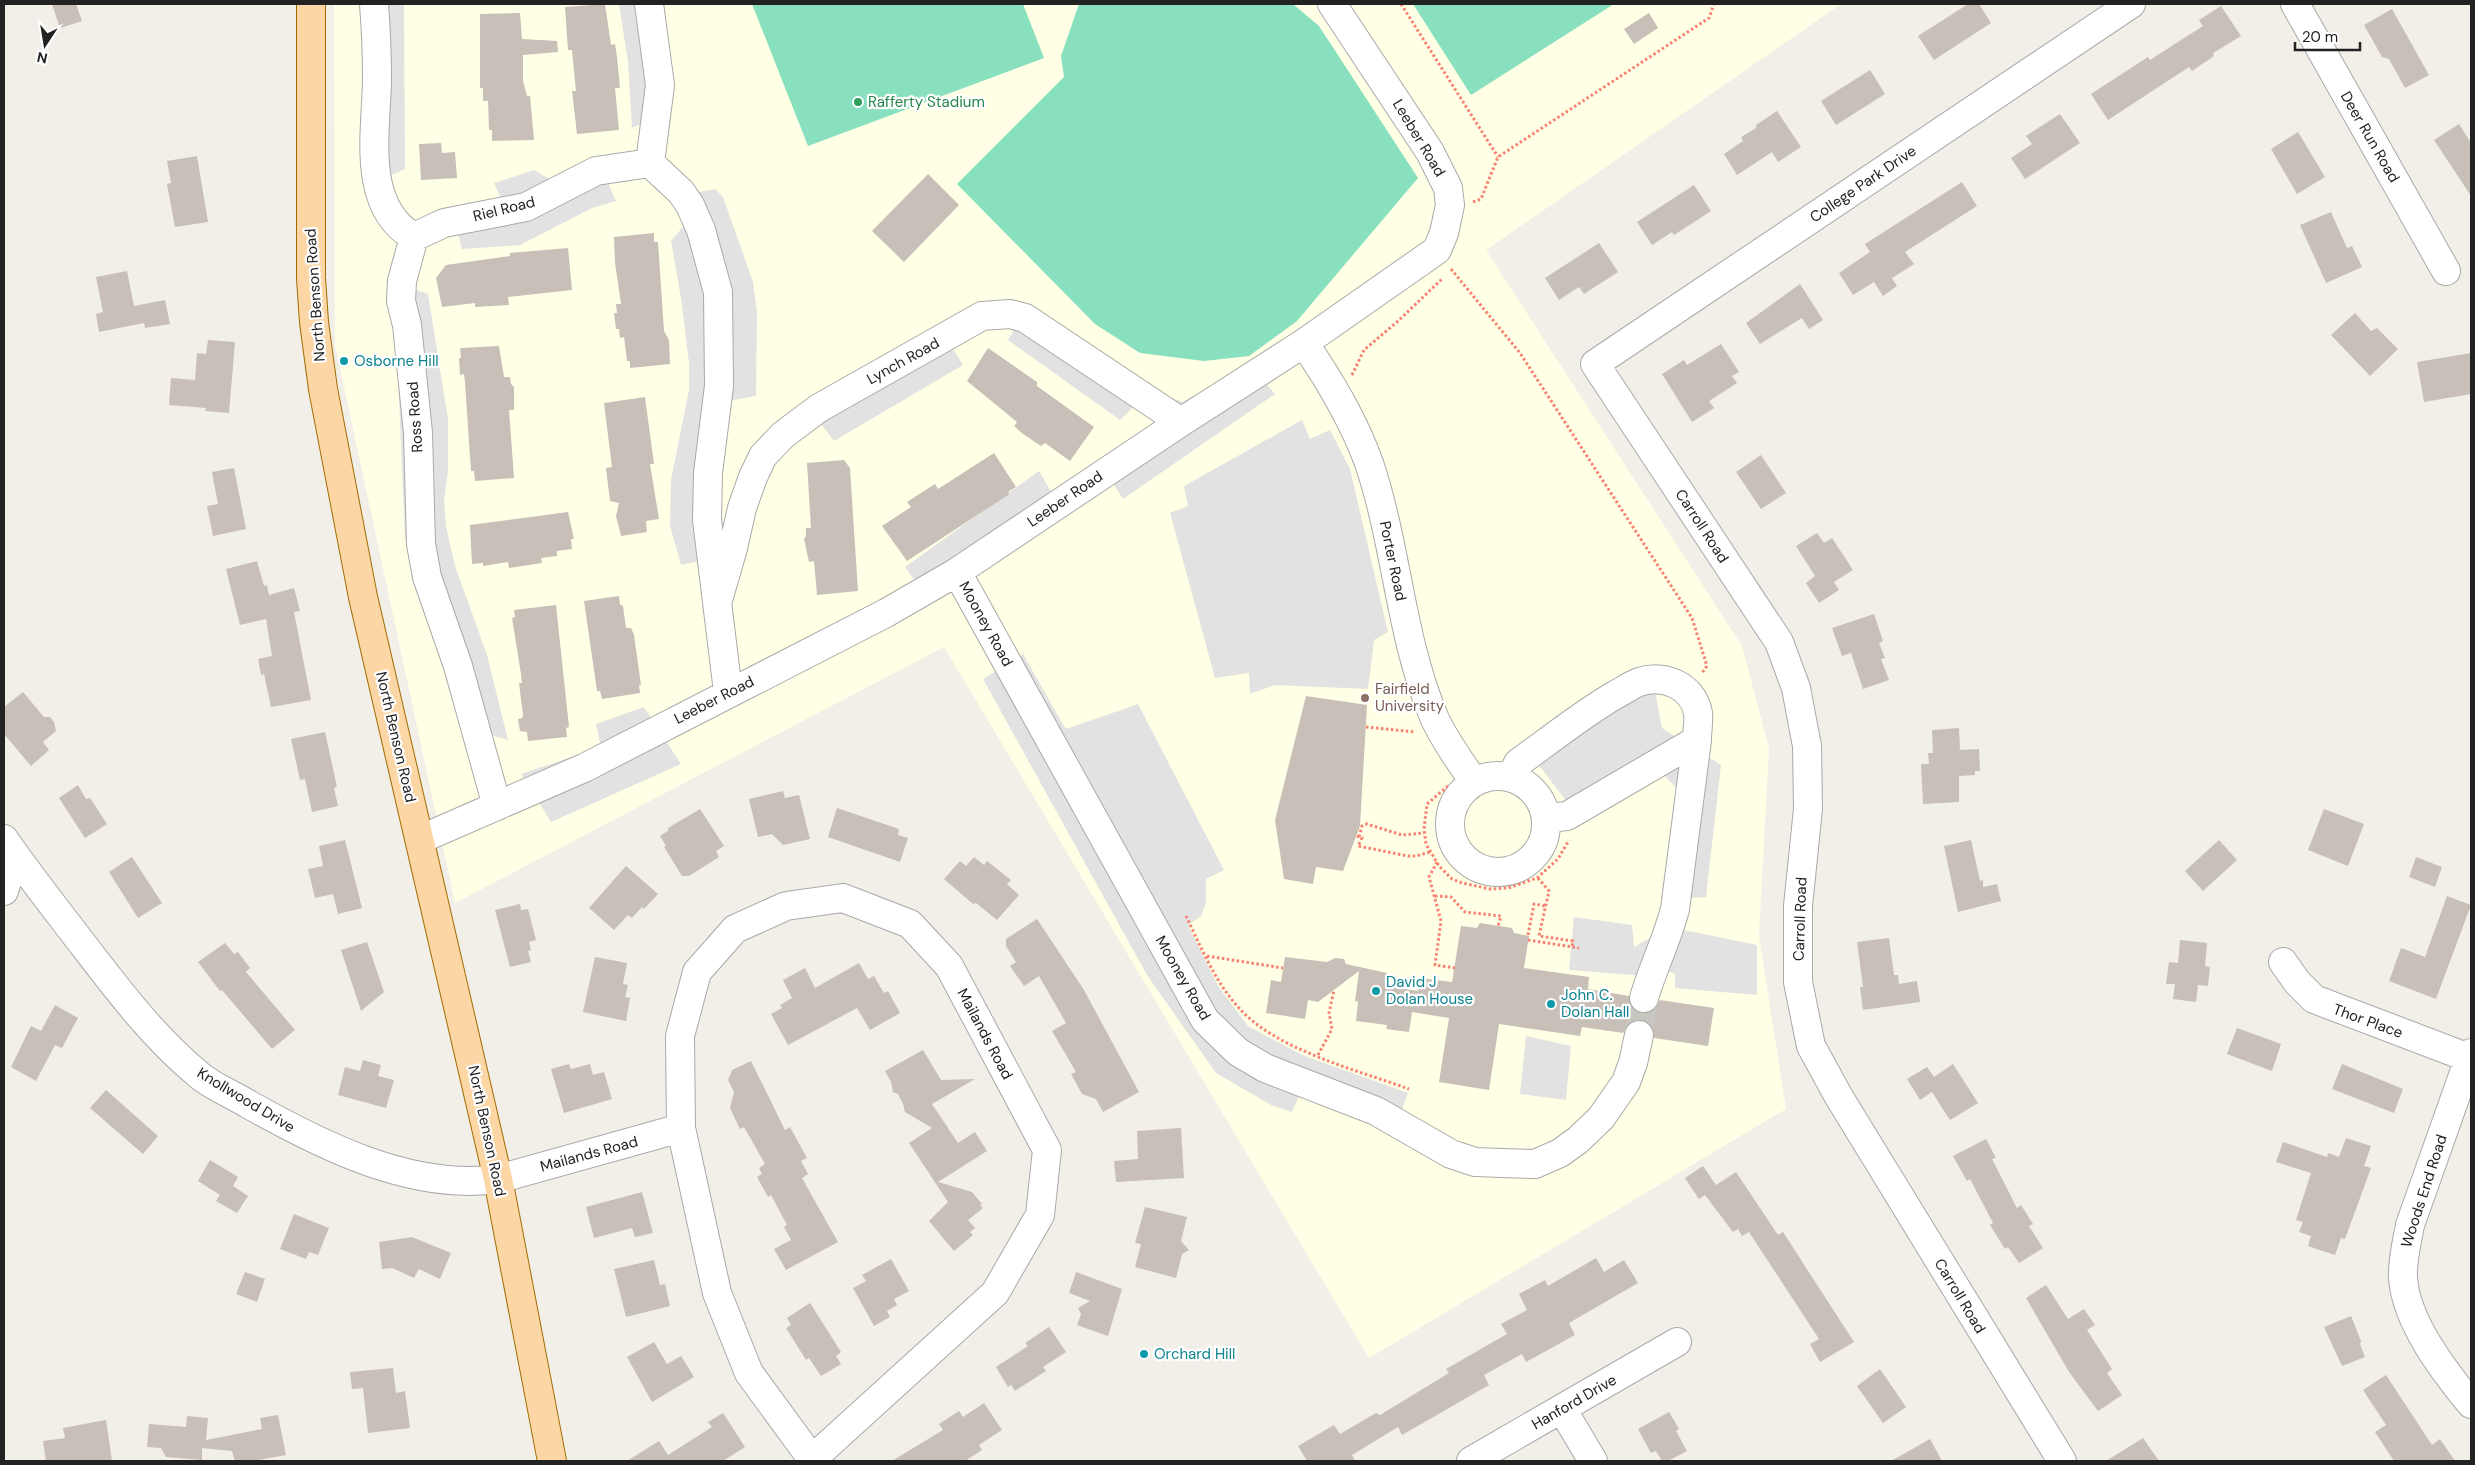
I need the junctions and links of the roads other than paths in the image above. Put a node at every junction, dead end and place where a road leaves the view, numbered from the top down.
1 (310, 4) edge
2 (374, 4) edge
3 (649, 4) edge
4 (1332, 4) edge
5 (2131, 4) edge
6 (2295, 4) edge
7 (650, 164) junction
8 (414, 237) junction
9 (2446, 271) dead end
10 (1304, 343) junction
11 (1595, 364) joint
12 (1181, 422) junction
13 (957, 572) junction
14 (718, 600) junction
15 (728, 692) junction
16 (1697, 740) junction
17 (1511, 777) junction
18 (1462, 782) junction
19 (497, 806) junction
20 (1557, 817) junction
21 (420, 839) junction
22 (9, 847) edge
23 (4, 891) edge
24 (2283, 962) dead end
25 (1644, 998) tunnel mouth
26 (1639, 1035) tunnel mouth
27 (2470, 1055) edge
28 (681, 1128) junction
29 (498, 1179) junction
30 (1677, 1342) dead end
31 (2471, 1404) edge
32 (1562, 1409) junction
33 (811, 1460) edge
34 (552, 1461) edge
35 (1471, 1461) edge
36 (1593, 1461) edge
37 (2062, 1461) edge

1 - 21 main road, North Benson Road
2 - 8 street
3 - 7 street
4 - 10 street, Leeber Road
5 - 11 street, College Park Drive
6 - 9 street, Deer Run Road
7 - 8 street, Riel Road
7 - 14 street, Lynch Road
8 - 19 street, Ross Road
10 - 12 street, Leeber Road
10 - 18 street, Porter Road
11 - 37 street, Carroll Road
12 - 13 street, Leeber Road
12 - 14 street, Lynch Road
13 - 15 street, Leeber Road
13 - 26 street, Mooney Road
14 - 15 street, Lynch Road
15 - 19 street, Leeber Road
16 - 17 street
16 - 20 street
16 - 25 street
17 - 18 street
17 - 20 street
18 - 20 street
19 - 21 street, Leeber Road
21 - 29 main road, North Benson Road
22 - 23 street
22 - 29 street, Knollwood Drive
24 - 27 street, Thor Place
27 - 31 street, Woods End Road
28 - 29 street, Mailands Road
28 - 33 street, Mailands Road
28 - 33 street, Mailands Road
29 - 34 main road, North Benson Road
30 - 32 street, Hanford Drive
32 - 35 street, Hanford Drive
32 - 36 street

